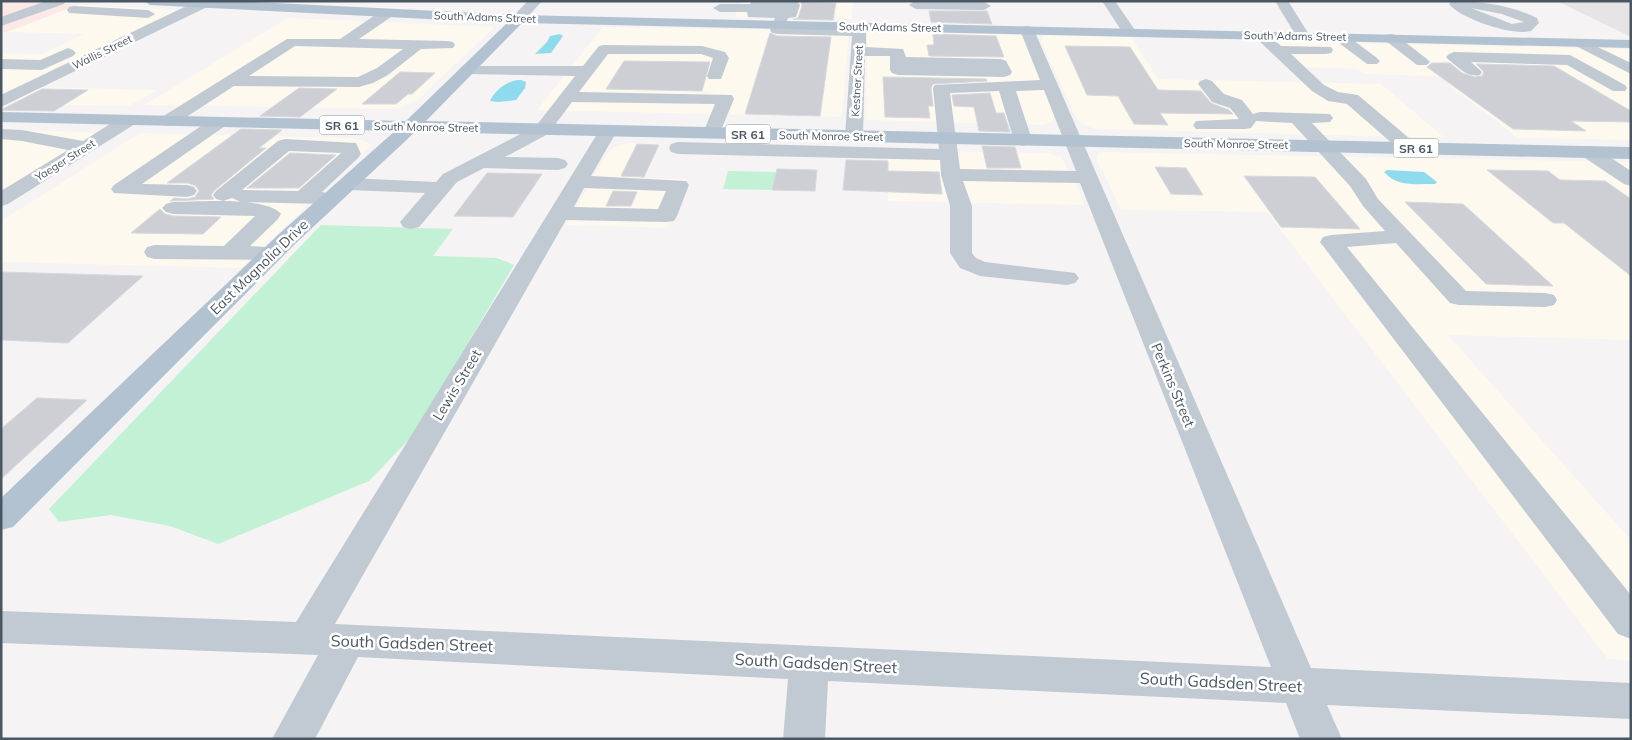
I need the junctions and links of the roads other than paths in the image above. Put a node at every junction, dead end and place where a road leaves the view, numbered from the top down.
1 (59, 1) edge
2 (134, 1) edge
3 (1108, 1) edge
4 (1282, 1) edge
5 (915, 3) edge
6 (202, 4) junction
7 (533, 4) edge
8 (721, 4) edge
9 (554, 6) dead end
10 (984, 6) dead end
11 (149, 8) edge
12 (1, 9) edge
13 (74, 10) dead end
14 (106, 12) junction
15 (24, 13) junction
16 (386, 14) junction
17 (1, 15) edge
18 (785, 16) junction
19 (518, 19) junction
20 (1, 22) edge
21 (712, 23) junction
22 (919, 28) junction
23 (1515, 29) dead end
24 (859, 30) junction
25 (1027, 30) junction
26 (1130, 33) junction
27 (1260, 35) junction
28 (1306, 36) junction
29 (1340, 37) junction
30 (1391, 38) junction
31 (1467, 40) junction
32 (1535, 42) junction
33 (1580, 43) junction
34 (344, 44) junction
35 (1631, 44) edge
36 (417, 45) junction
37 (448, 45) dead end
38 (113, 47) junction
39 (700, 50) junction
40 (1275, 50) junction
41 (1494, 58) junction
42 (1565, 60) junction
43 (1372, 61) dead end
44 (1422, 62) dead end
45 (868, 63) junction
46 (1, 64) edge
47 (898, 64) junction
48 (469, 68) junction
49 (1631, 69) edge
50 (587, 71) junction
51 (1474, 72) dead end
52 (715, 76) dead end
53 (232, 81) junction
54 (1049, 84) junction
55 (1206, 84) dead end
56 (1006, 86) junction
57 (1619, 88) dead end
58 (568, 97) junction
59 (1304, 99) dead end
60 (1, 102) edge
61 (1260, 117) dead end
62 (37, 118) joint
63 (1297, 118) junction
64 (84, 119) junction
65 (129, 120) junction
66 (168, 121) junction
67 (219, 122) junction
68 (411, 126) junction
69 (3, 128) edge
70 (482, 128) junction
71 (542, 130) junction
72 (608, 131) junction
73 (712, 134) junction
74 (854, 136) junction
75 (38, 139) junction
76 (1023, 140) junction
77 (681, 141) junction
78 (1072, 141) junction
79 (812, 144) junction
80 (1236, 144) junction
81 (1323, 146) junction
82 (86, 147) junction
83 (1409, 148) junction
84 (1589, 152) junction
85 (1, 153) edge
86 (1631, 153) edge
87 (948, 156) junction
88 (443, 161) dead end
89 (484, 162) junction
90 (751, 162) dead end
91 (568, 173) junction
92 (1087, 177) junction
93 (1628, 177) edge
94 (348, 184) junction
95 (662, 184) junction
96 (441, 188) junction
97 (187, 191) dead end
98 (304, 197) junction
99 (332, 198) junction
100 (1, 200) edge
101 (173, 208) dead end
102 (560, 213) junction
103 (411, 222) dead end
104 (1402, 236) junction
105 (155, 252) dead end
106 (230, 253) junction
107 (272, 253) junction
108 (1067, 278) dead end
109 (1546, 300) dead end
110 (1, 518) edge
111 (1631, 623) edge
112 (1, 627) edge
113 (306, 638) junction
114 (347, 640) junction
115 (809, 663) junction
116 (1299, 686) junction
117 (1631, 701) edge
118 (293, 739) edge
119 (804, 739) edge
120 (1321, 739) edge

1 - 15 street
2 - 14 street
3 - 26 street
4 - 28 street
5 - 10 street
5 - 22 street
6 - 11 main road, South Adams Street
6 - 16 main road, South Adams Street
6 - 38 street, Wallis Street
7 - 9 street
7 - 19 street
8 - 18 street
8 - 21 street
11 - 14 street
12 - 15 street
13 - 14 street
15 - 17 street
15 - 20 street
16 - 19 main road, South Adams Street
16 - 34 street
18 - 21 main road, South Adams Street
18 - 24 street
19 - 21 main road, South Adams Street
19 - 48 main road, East Magnolia Drive
21 - 39 street
22 - 24 main road, South Adams Street
22 - 25 main road, South Adams Street
23 - 32 street
24 - 45 street, Kestner Street
25 - 26 main road, South Adams Street
25 - 54 street, Perkins Street
26 - 27 main road, South Adams Street
27 - 28 main road, South Adams Street
27 - 40 street
28 - 29 main road, South Adams Street
28 - 40 street
29 - 30 main road, South Adams Street
29 - 43 street
30 - 31 main road, South Adams Street
30 - 44 street
31 - 32 main road, South Adams Street
31 - 41 street
32 - 33 main road, South Adams Street
32 - 42 street
33 - 35 main road, South Adams Street
33 - 49 street
34 - 36 street
34 - 53 street
36 - 37 street
36 - 53 street
38 - 46 street
38 - 60 street, Wallis Street
39 - 50 street
39 - 52 street
40 - 83 street
41 - 42 street
41 - 51 street
42 - 57 street
45 - 47 street
45 - 47 street
45 - 74 street, Kestner Street
47 - 47 street
48 - 50 street
48 - 68 main road, East Magnolia Drive
50 - 58 street
53 - 66 street
54 - 56 street
54 - 78 street, Perkins Street
55 - 80 street
56 - 76 street
56 - 87 street
58 - 71 street
58 - 73 street
59 - 63 street
61 - 63 street
62 - 64 main road, South Monroe Street / SR 61
62 - 69 street
63 - 81 street
64 - 65 main road, South Monroe Street / SR 61
64 - 75 street
65 - 66 main road, South Monroe Street / SR 61
65 - 82 street, Yaeger Street
66 - 67 main road, South Monroe Street / SR 61
67 - 68 main road, South Monroe Street / SR 61
67 - 97 street
68 - 70 main road, South Monroe Street / SR 61
68 - 94 main road, East Magnolia Drive
69 - 75 street
70 - 71 main road, South Monroe Street / SR 61
70 - 89 street
71 - 72 main road, South Monroe Street / SR 61
71 - 89 street
72 - 77 main road, South Monroe Street / SR 61
72 - 91 street, Lewis Street
73 - 77 main road, South Monroe Street / SR 61
73 - 79 main road, South Monroe Street / SR 61
74 - 79 main road, South Monroe Street / SR 61
74 - 87 main road, South Monroe Street / SR 61
75 - 82 street
75 - 85 street
76 - 78 main road, South Monroe Street / SR 61
76 - 87 main road, South Monroe Street / SR 61
77 - 79 street
77 - 90 street
77 - 95 street
78 - 80 main road, South Monroe Street / SR 61
78 - 92 street, Perkins Street
79 - 87 street
80 - 81 main road, South Monroe Street / SR 61
81 - 83 main road, South Monroe Street / SR 61
81 - 104 street
82 - 100 street, Yaeger Street
83 - 84 main road, South Monroe Street / SR 61
84 - 86 main road, South Monroe Street / SR 61
84 - 93 street
87 - 92 street
87 - 108 street
88 - 89 street
89 - 91 street
89 - 96 street
91 - 95 street
91 - 102 street, Lewis Street
92 - 116 street, Perkins Street
94 - 96 street
94 - 99 main road, East Magnolia Drive
95 - 102 street
96 - 103 street
98 - 98 street
98 - 99 street
99 - 107 main road, East Magnolia Drive
101 - 106 street
102 - 113 street, Lewis Street
104 - 109 street
104 - 111 street
105 - 106 street
106 - 107 street
107 - 110 main road, East Magnolia Drive
112 - 113 street, South Gadsden Street
113 - 114 street, South Gadsden Street
114 - 115 street, South Gadsden Street
114 - 118 street
115 - 116 street, South Gadsden Street
115 - 119 street
116 - 117 street, South Gadsden Street
116 - 120 street, Perkins Street

